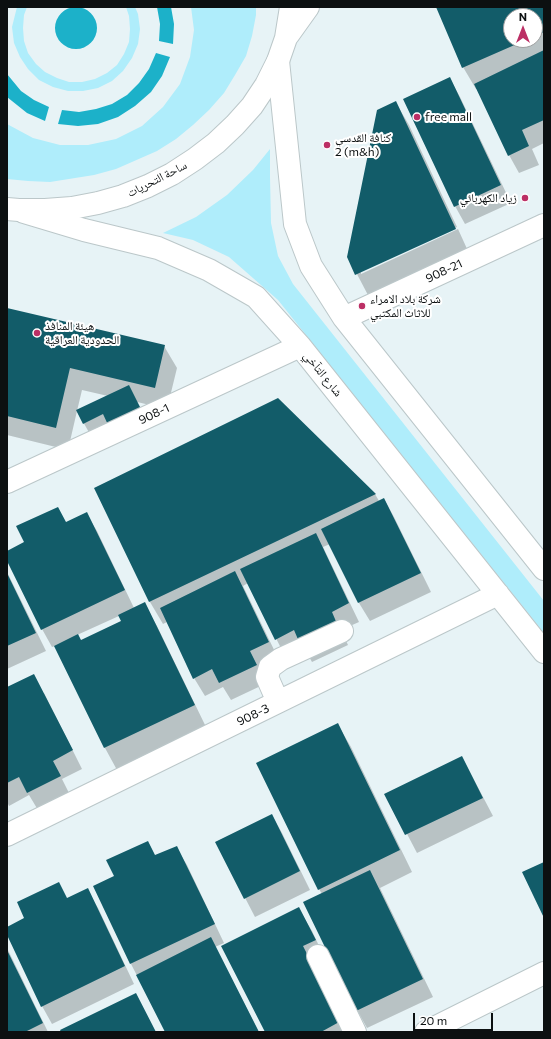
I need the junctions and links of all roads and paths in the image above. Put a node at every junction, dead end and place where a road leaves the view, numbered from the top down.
1 (291, 7) edge
2 (308, 7) edge
3 (286, 38) junction
4 (278, 62) junction
5 (13, 210) edge
6 (544, 225) edge
7 (344, 318) junction
8 (300, 346) junction
9 (7, 482) edge
10 (544, 569) edge
11 (498, 594) junction
12 (342, 631) dead end
13 (544, 652) edge
14 (278, 702) junction
15 (7, 835) edge
16 (318, 956) dead end
17 (544, 973) edge
18 (355, 1032) edge
19 (426, 1032) edge

1 - 3 street, ساحة التحريات
2 - 3 street
3 - 4 street, ساحة التحريات
4 - 5 street, ساحة التحريات
4 - 7 street
5 - 8 street, شارع التآخي
6 - 7 street, 908-21
7 - 10 street
8 - 9 street, 908-1
8 - 11 street, شارع التآخي
11 - 13 street, شارع التآخي
11 - 14 street, 908-3
12 - 14 street
14 - 15 street, 908-3
16 - 18 street
17 - 19 street

